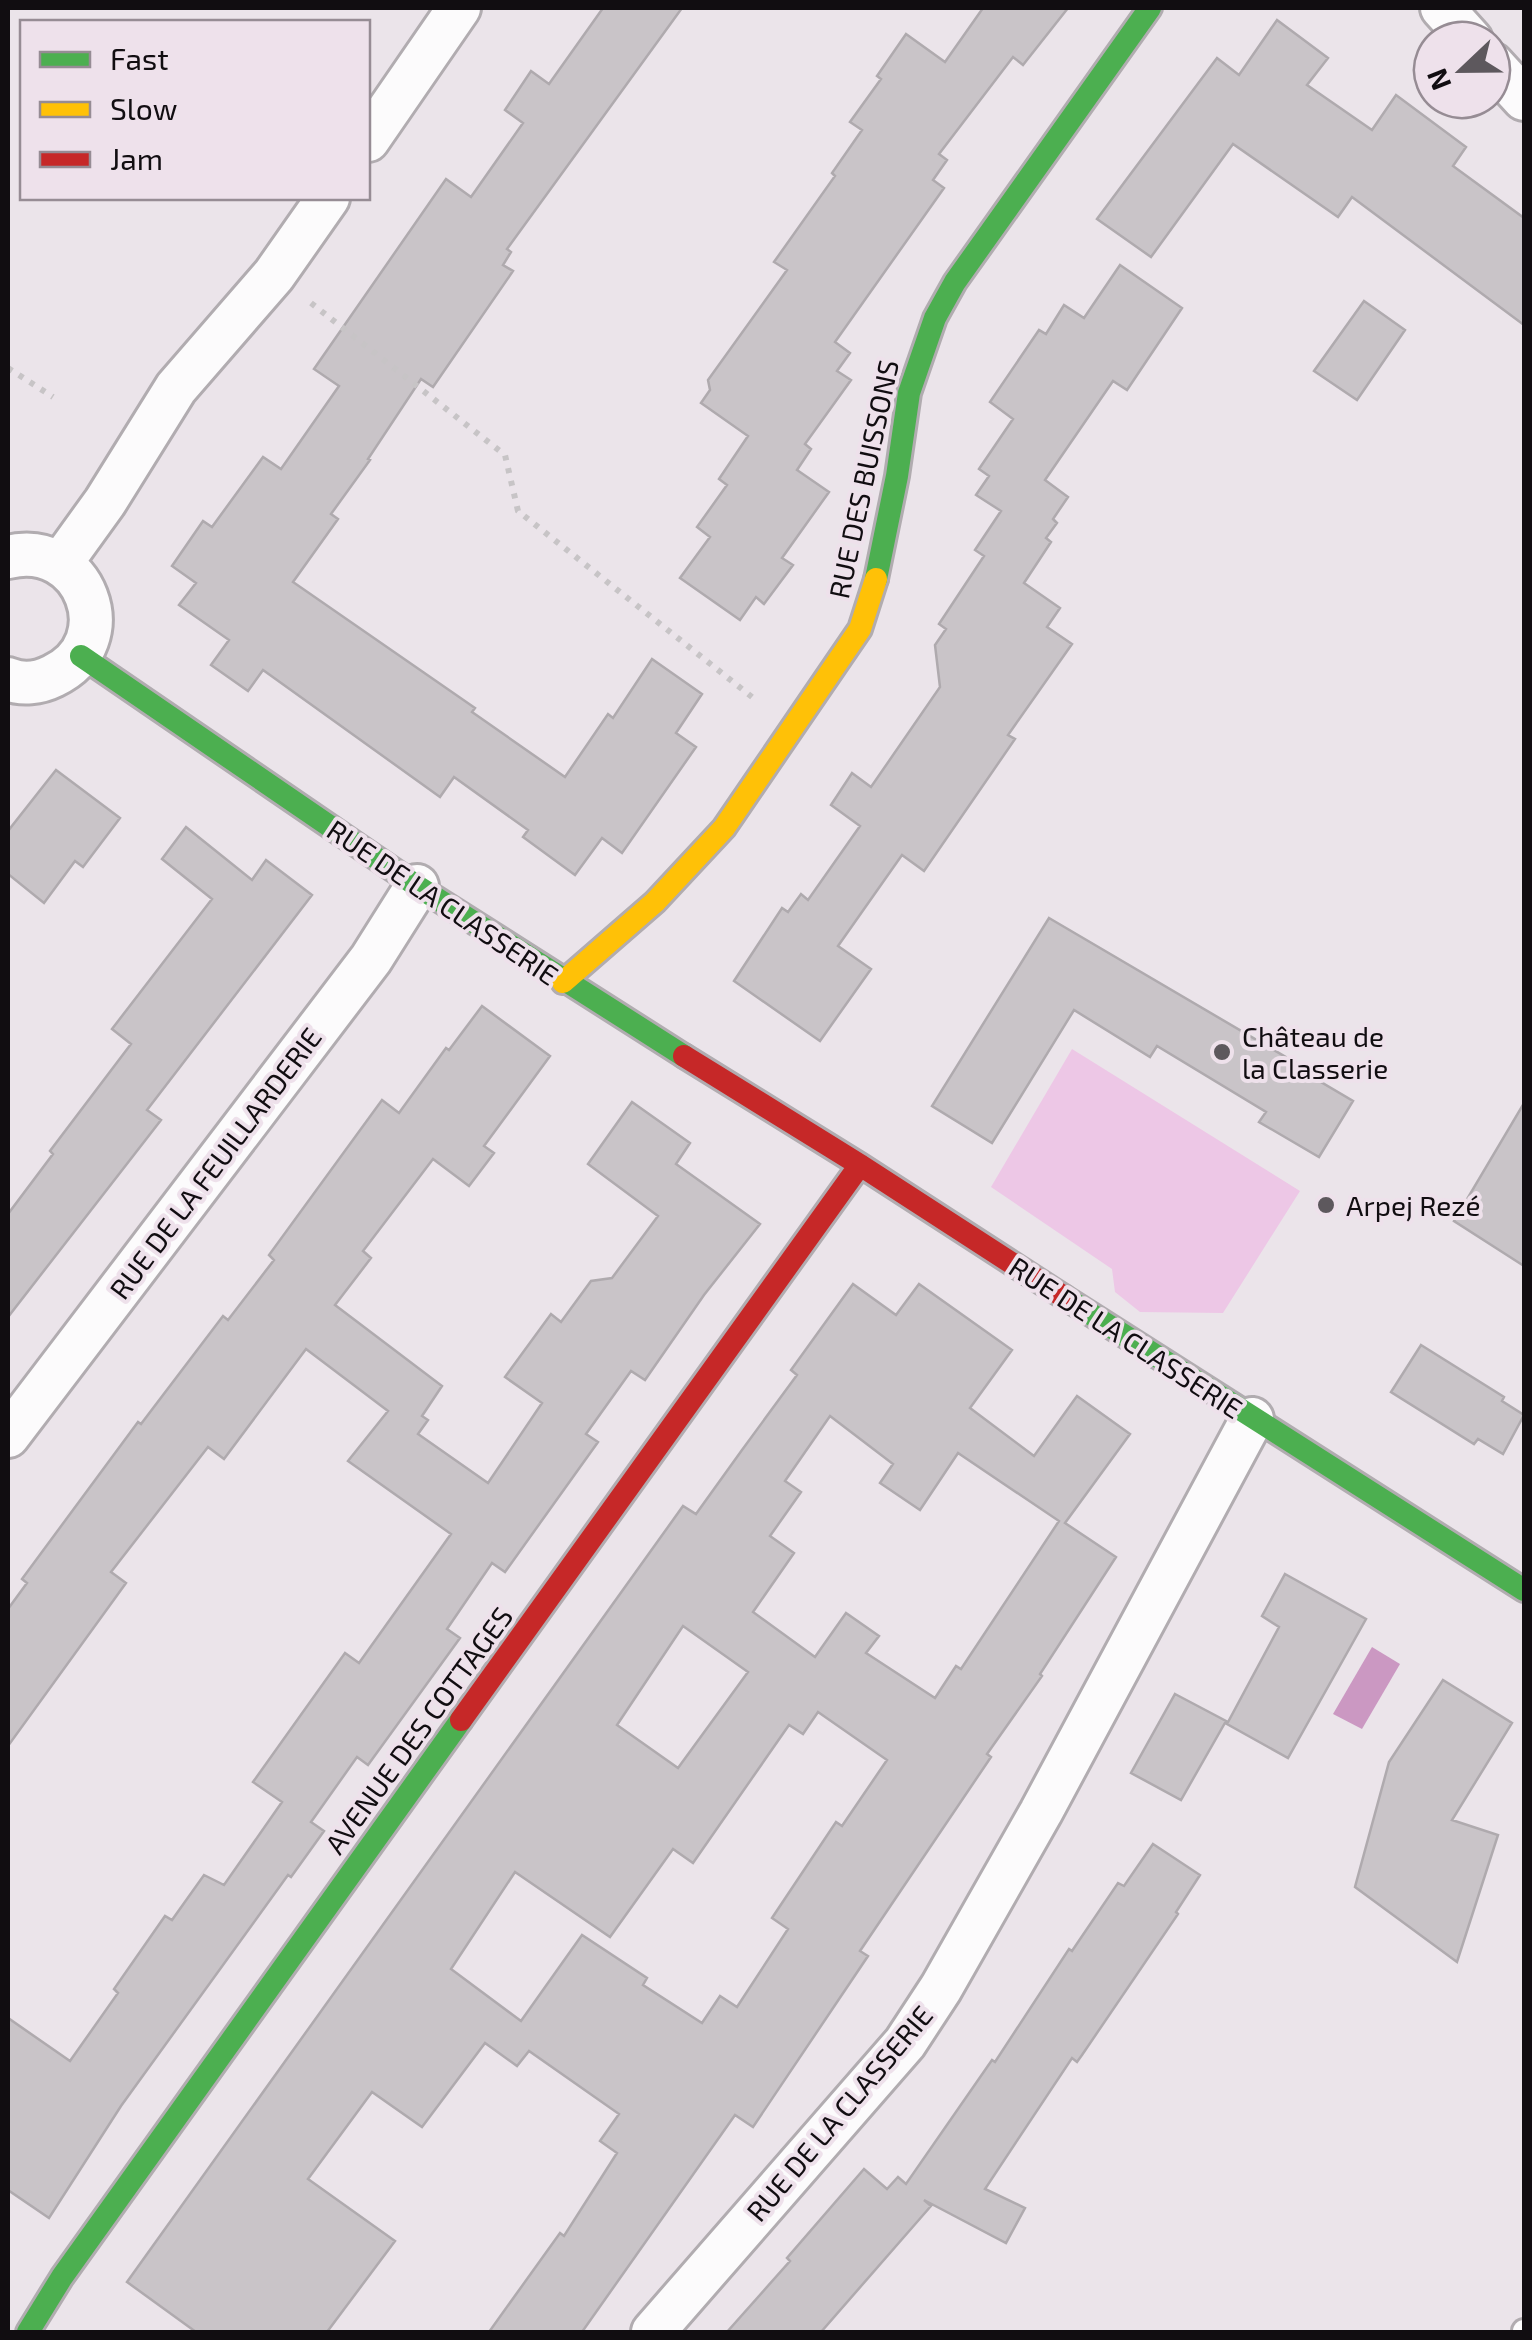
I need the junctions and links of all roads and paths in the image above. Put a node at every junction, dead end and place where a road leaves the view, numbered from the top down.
1 (458, 8) edge
2 (1150, 8) edge
3 (370, 137) edge
4 (327, 200) edge
5 (274, 275) junction
6 (8, 368) edge
7 (53, 397) dead end
8 (8, 556) edge
9 (61, 563) junction
10 (81, 656) junction
11 (8, 679) edge
12 (792, 728) junction
13 (417, 886) junction
14 (563, 982) junction
15 (860, 1164) junction
16 (1252, 1419) junction
17 (8, 1436) edge
18 (1524, 1590) edge
19 (28, 2332) edge
20 (653, 2332) edge

1 - 3 street
2 - 12 street, RUE DES BUISSONS
4 - 5 street
5 - 9 street
5 - 12 path
6 - 7 path
8 - 9 street
9 - 10 street
10 - 11 street
10 - 13 street, RUE DE LA CLASSERIE
12 - 14 street, RUE DES BUISSONS
13 - 14 street, RUE DE LA CLASSERIE
13 - 17 street, RUE DE LA FEUILLARDERIE
14 - 15 street, RUE DE LA CLASSERIE
15 - 16 street, RUE DE LA CLASSERIE
15 - 19 street, AVENUE DES COTTAGES
16 - 18 street
16 - 20 street, RUE DE LA CLASSERIE

